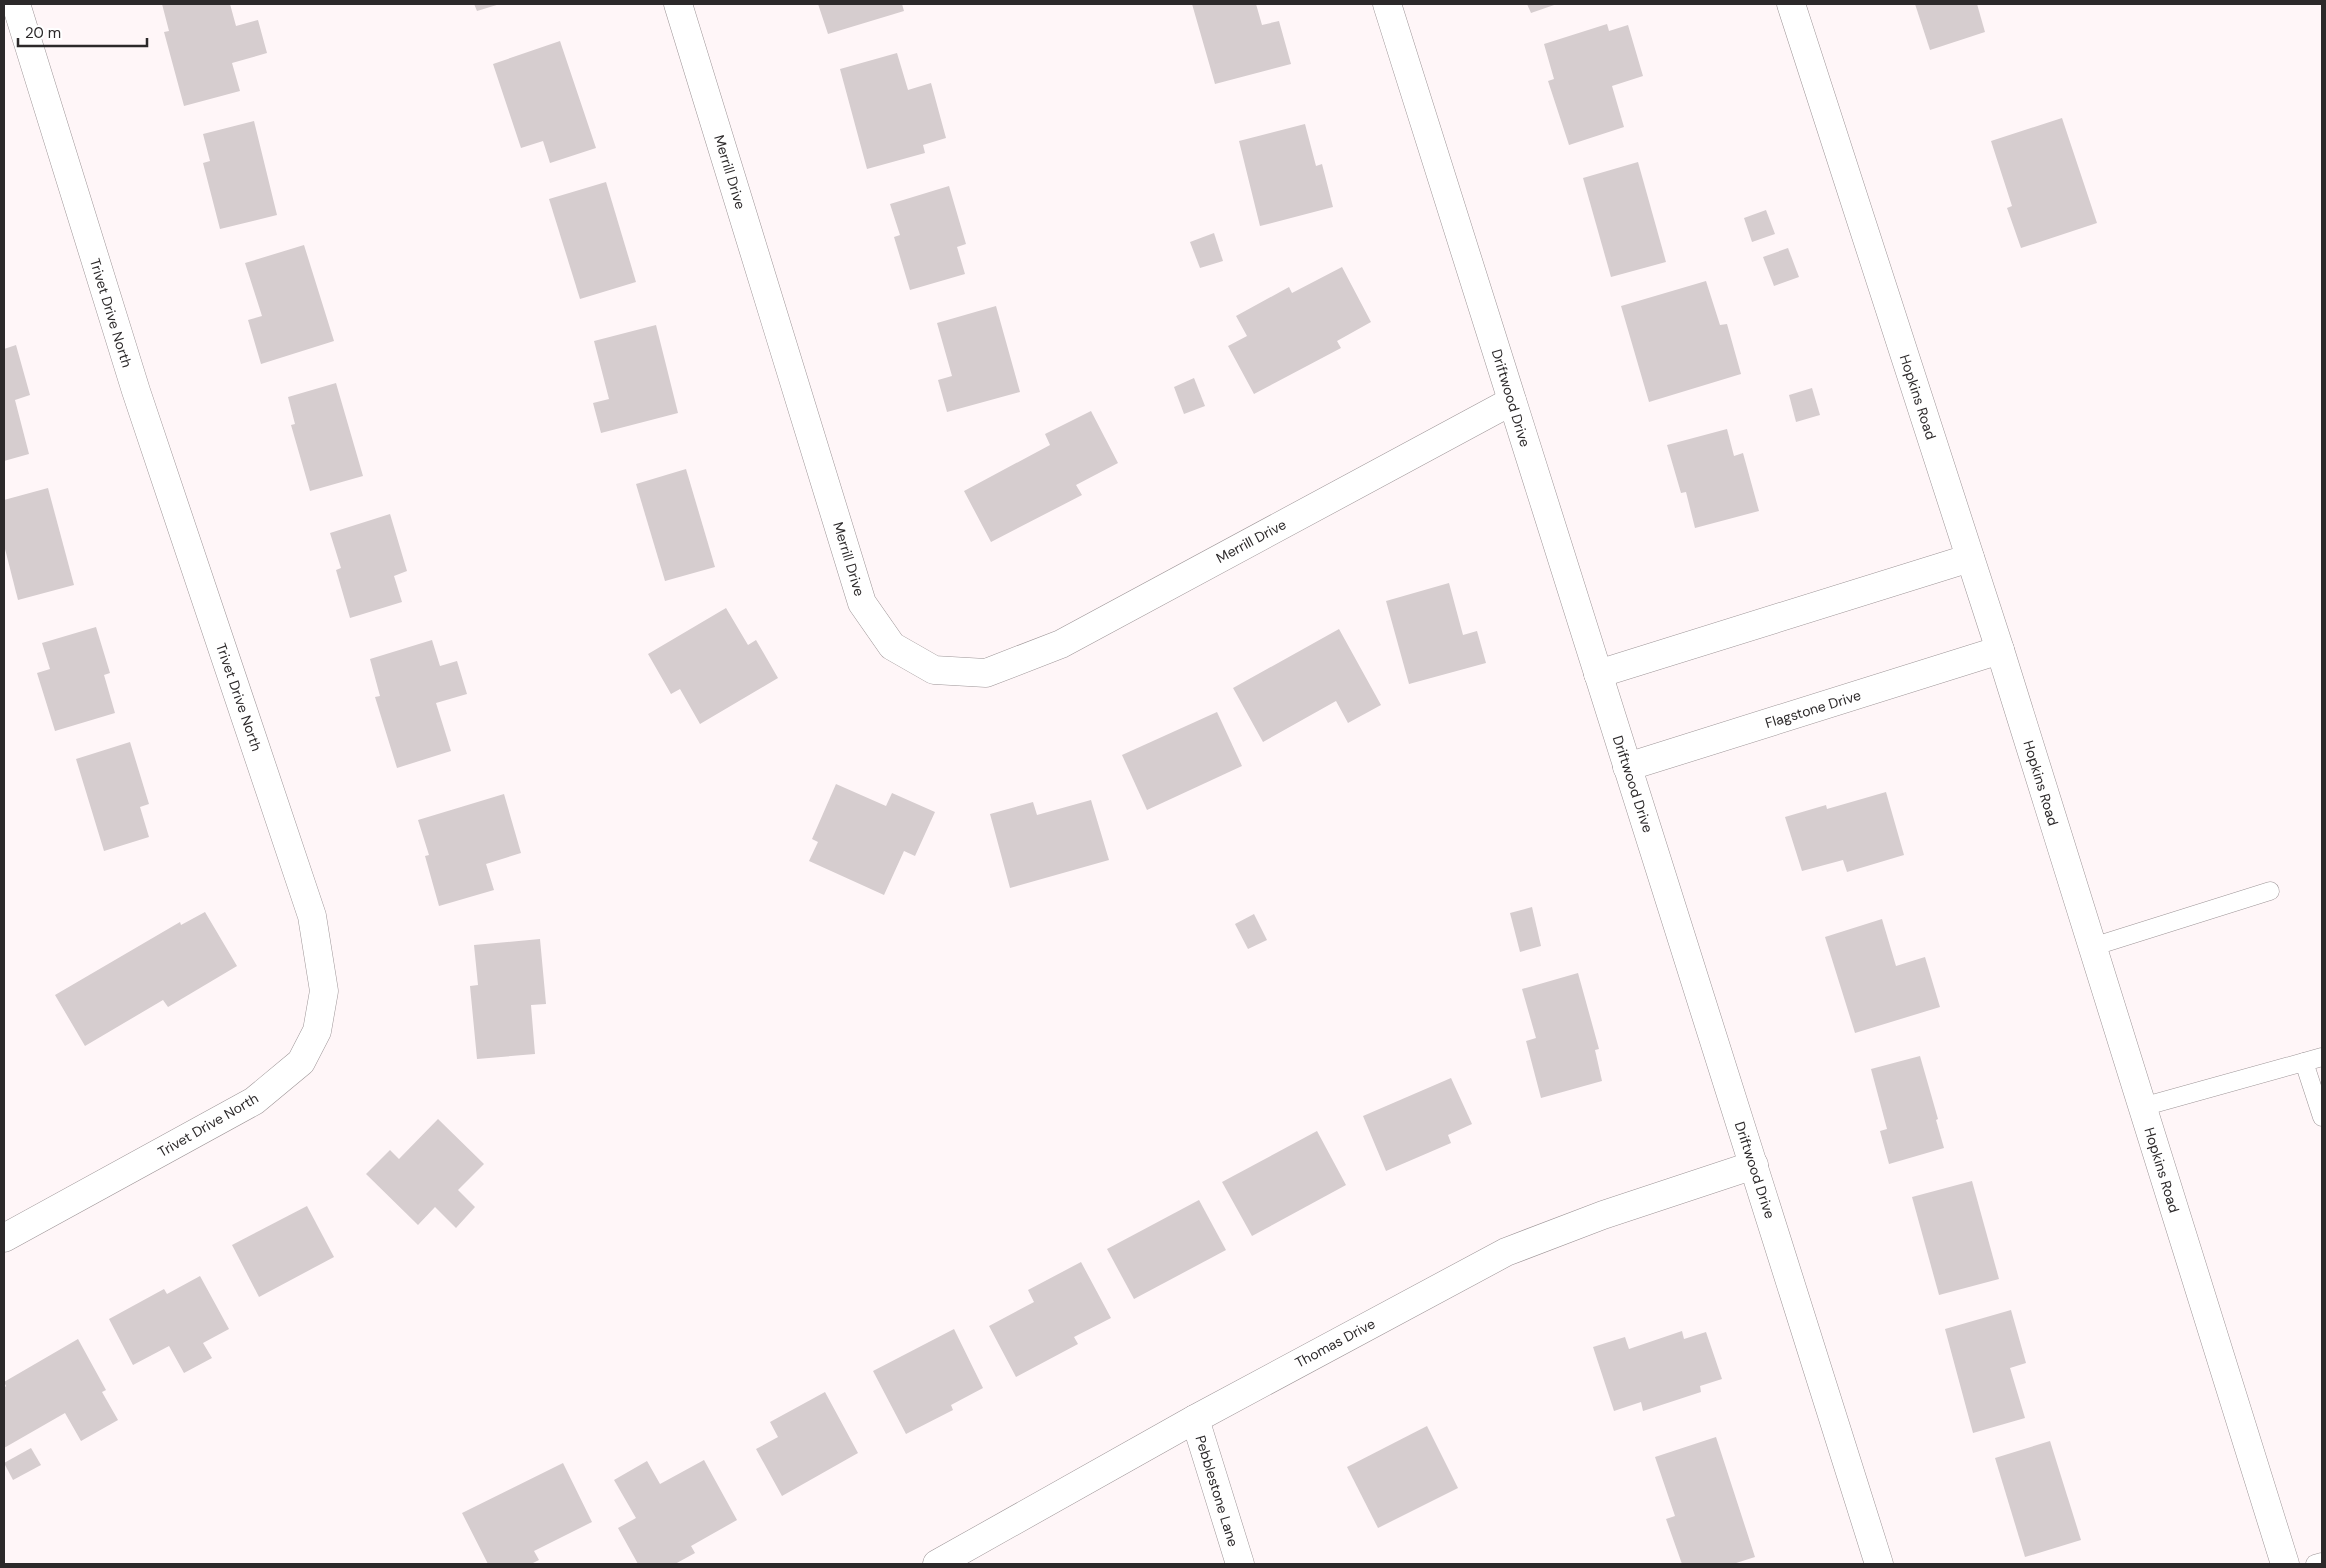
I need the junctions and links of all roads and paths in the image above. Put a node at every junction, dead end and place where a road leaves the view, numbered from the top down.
1 (16, 4) edge
2 (678, 4) edge
3 (1387, 4) edge
4 (1791, 4) edge
5 (1512, 401) junction
6 (1970, 558) junction
7 (2000, 650) junction
8 (1598, 674) junction
9 (1627, 767) junction
10 (2270, 891) dead end
11 (2092, 947) junction
12 (2322, 1057) edge
13 (2304, 1062) junction
14 (2142, 1108) junction
15 (2322, 1117) edge
16 (1754, 1165) junction
17 (4, 1238) edge
18 (1194, 1419) junction
19 (2322, 1562) edge
20 (937, 1564) edge
21 (1240, 1564) edge
22 (1879, 1564) edge
23 (2285, 1564) edge
24 (2315, 1564) edge

1 - 17 street, Trivet Drive North
2 - 5 street, Merrill Drive
3 - 5 street, Driftwood Drive
4 - 6 street, Hopkins Road
5 - 8 street, Driftwood Drive
6 - 7 street, Hopkins Road
6 - 8 street
7 - 9 street, Flagstone Drive
7 - 11 street, Hopkins Road
8 - 9 street, Driftwood Drive
9 - 16 street, Driftwood Drive
10 - 11 lane
11 - 14 street, Hopkins Road
12 - 13 lane
13 - 14 lane
13 - 15 lane
14 - 23 street, Hopkins Road
16 - 18 street, Thomas Drive
16 - 22 street, Driftwood Drive
18 - 20 street, Thomas Drive
18 - 21 street, Pebblestone Lane
19 - 24 lane

